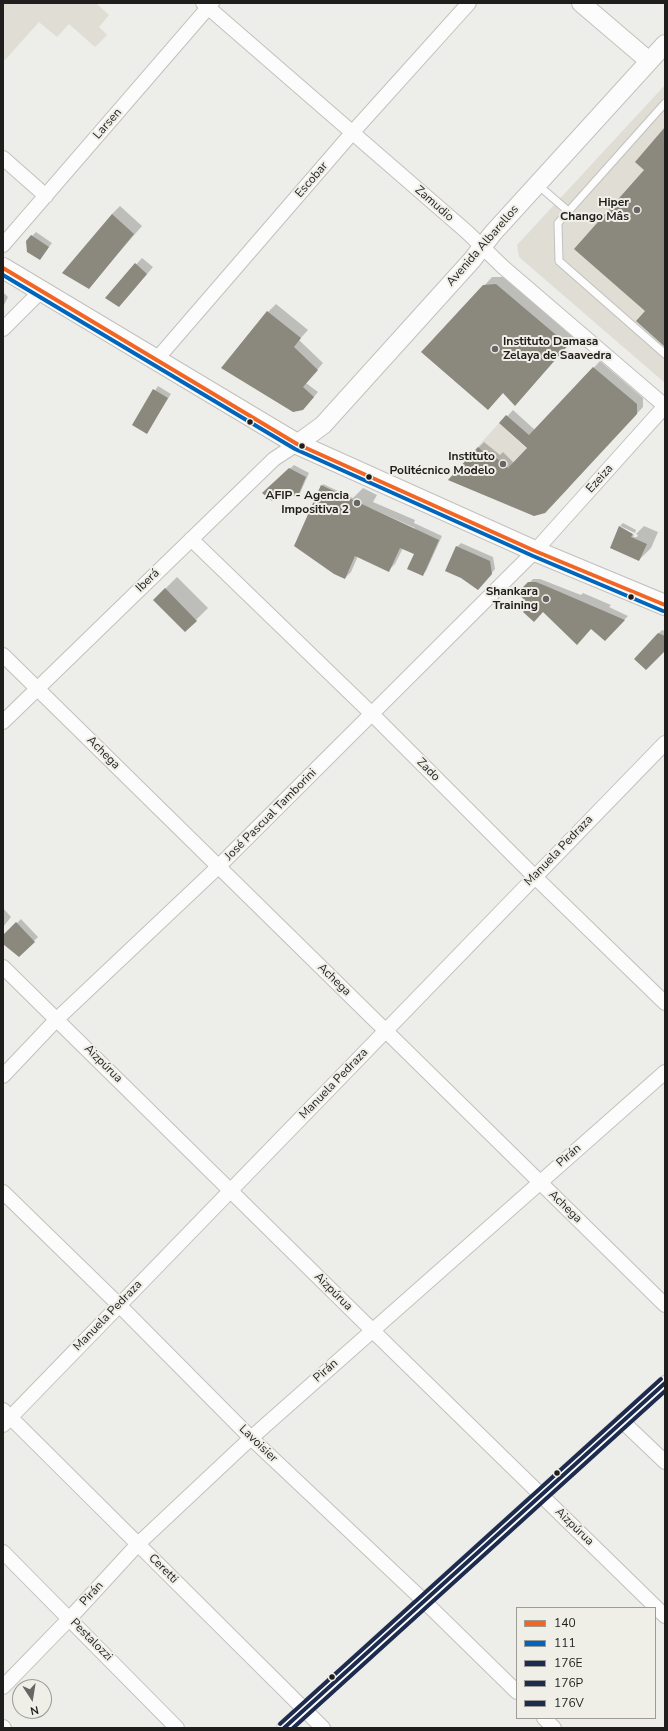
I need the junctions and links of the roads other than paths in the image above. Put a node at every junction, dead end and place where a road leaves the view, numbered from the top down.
1 (469, 3) edge
2 (581, 3) edge
3 (208, 4) edge
4 (665, 44) edge
5 (649, 61) junction
6 (665, 103) edge
7 (352, 133) junction
8 (3, 158) edge
9 (538, 184) junction
10 (46, 196) junction
11 (568, 211) junction
12 (3, 245) edge
13 (482, 246) junction
14 (3, 268) edge
15 (42, 291) junction
16 (3, 329) edge
17 (665, 354) edge
18 (156, 360) junction
19 (665, 406) edge
20 (296, 444) junction
21 (191, 539) junction
22 (535, 551) junction
23 (665, 606) edge
24 (3, 655) edge
25 (37, 688) junction
26 (372, 714) junction
27 (3, 722) edge
28 (665, 743) edge
29 (218, 867) junction
30 (534, 876) junction
31 (3, 967) edge
32 (665, 1003) edge
33 (57, 1019) junction
34 (386, 1030) junction
35 (665, 1072) edge
36 (3, 1076) edge
37 (539, 1182) junction
38 (230, 1190) junction
39 (3, 1192) edge
40 (119, 1305) junction
41 (665, 1305) edge
42 (372, 1330) junction
43 (665, 1383) edge
44 (5, 1418) edge
45 (622, 1421) junction
46 (251, 1438) junction
47 (665, 1462) edge
48 (541, 1495) junction
49 (138, 1544) junction
50 (3, 1552) edge
51 (424, 1601) junction
52 (656, 1607) edge
53 (656, 1607) edge
54 (665, 1616) edge
55 (70, 1618) junction
56 (3, 1687) edge
57 (516, 1691) edge
58 (304, 1710) junction
59 (545, 1719) edge
60 (177, 1728) edge
61 (284, 1728) edge
62 (323, 1728) edge
63 (554, 1728) edge

1 - 7 street, Escobar
2 - 5 street
3 - 7 street, Zamudio
3 - 10 street, Larsen
4 - 5 street, Avenida Albarellos
5 - 9 street, Avenida Albarellos
6 - 11 lane
7 - 13 street, Zamudio
7 - 18 street, Escobar
8 - 10 street
9 - 11 lane
9 - 13 street, Avenida Albarellos
10 - 12 street, Larsen
11 - 17 lane
13 - 19 street, Zamudio
13 - 20 street, Avenida Albarellos
14 - 15 main road
15 - 16 street
15 - 18 main road
18 - 20 main road
19 - 22 street, Ezeiza
20 - 21 street, Iberá
20 - 22 main road
21 - 25 street, Iberá
21 - 26 street, Zado
22 - 23 main road
22 - 26 street, José Pascual Tamborini
24 - 25 street, Achega
25 - 27 street, Iberá
25 - 29 street, Achega
26 - 29 street, José Pascual Tamborini
26 - 30 street, Zado
28 - 30 street, Manuela Pedraza
29 - 33 street, José Pascual Tamborini
29 - 34 street, Achega
30 - 32 street, Zado
30 - 34 street, Manuela Pedraza
31 - 33 street, Aizpúrua
33 - 36 street, José Pascual Tamborini
33 - 38 street, Aizpúrua
34 - 37 street, Achega
34 - 38 street, Manuela Pedraza
35 - 37 street, Pirán
37 - 41 street, Achega
37 - 42 street, Pirán
38 - 40 street, Manuela Pedraza
38 - 42 street, Aizpúrua
39 - 40 street, Lavoisier
40 - 44 street, Manuela Pedraza
40 - 46 street, Lavoisier
42 - 46 street, Pirán
42 - 48 street, Aizpúrua
43 - 45 street
44 - 49 street, Ceretti
45 - 47 street
45 - 48 street
46 - 49 street, Pirán
46 - 51 street, Lavoisier
48 - 51 street
48 - 53 street, Aizpúrua
49 - 55 street, Pirán
49 - 58 street, Ceretti
50 - 55 street, Pestalozzi
51 - 57 street, Lavoisier
51 - 58 street
52 - 54 street, Aizpúrua
55 - 56 street, Pirán
55 - 60 street, Pestalozzi
58 - 61 street
58 - 62 street, Ceretti
59 - 63 street

